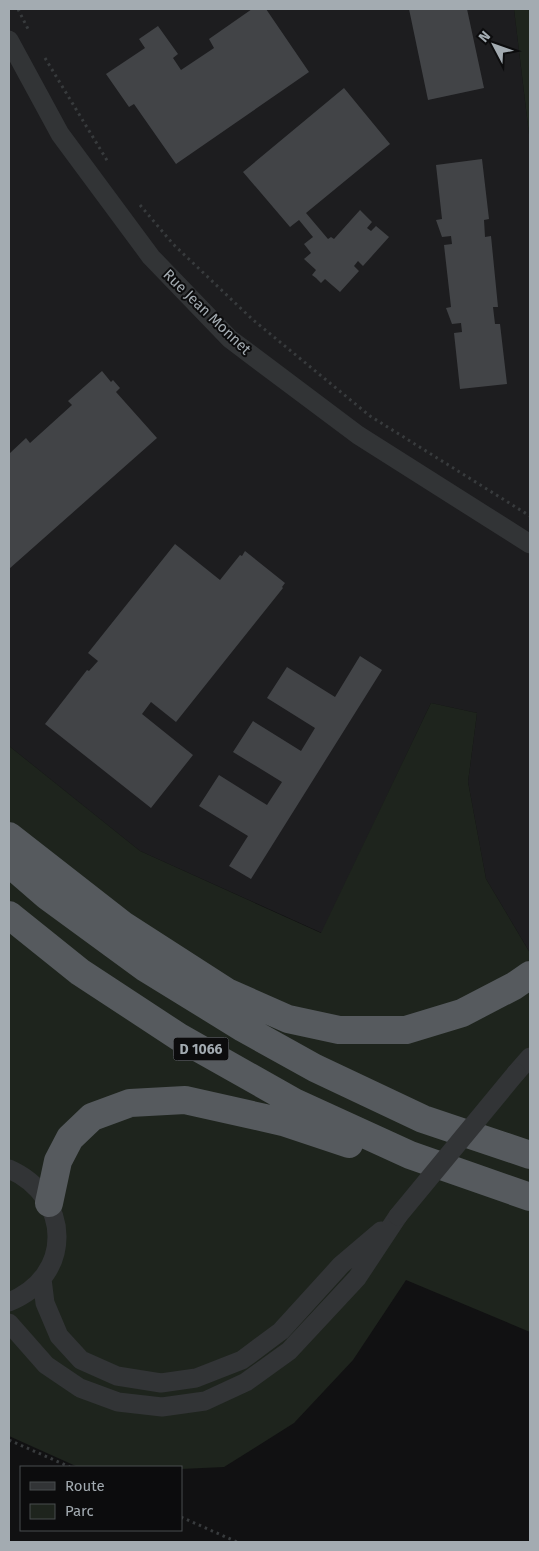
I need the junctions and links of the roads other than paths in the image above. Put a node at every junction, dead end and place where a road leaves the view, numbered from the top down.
1 (9, 40) edge
2 (530, 544) edge
3 (9, 836) edge
4 (9, 863) edge
5 (9, 915) edge
6 (530, 975) edge
7 (530, 1057) edge
8 (410, 1155) junction
9 (530, 1155) edge
10 (9, 1169) edge
11 (530, 1197) edge
12 (49, 1203) junction
13 (398, 1216) junction
14 (42, 1279) junction
15 (9, 1302) edge
16 (9, 1323) edge

1 - 2 street, Rue Jean Monnet
3 - 6 highway
4 - 9 highway, D 1066
5 - 8 highway, D 1066
7 - 13 street, bridge
8 - 11 highway, D 1066
8 - 12 highway
10 - 12 street
12 - 14 street
13 - 14 street
13 - 16 street
14 - 15 street

